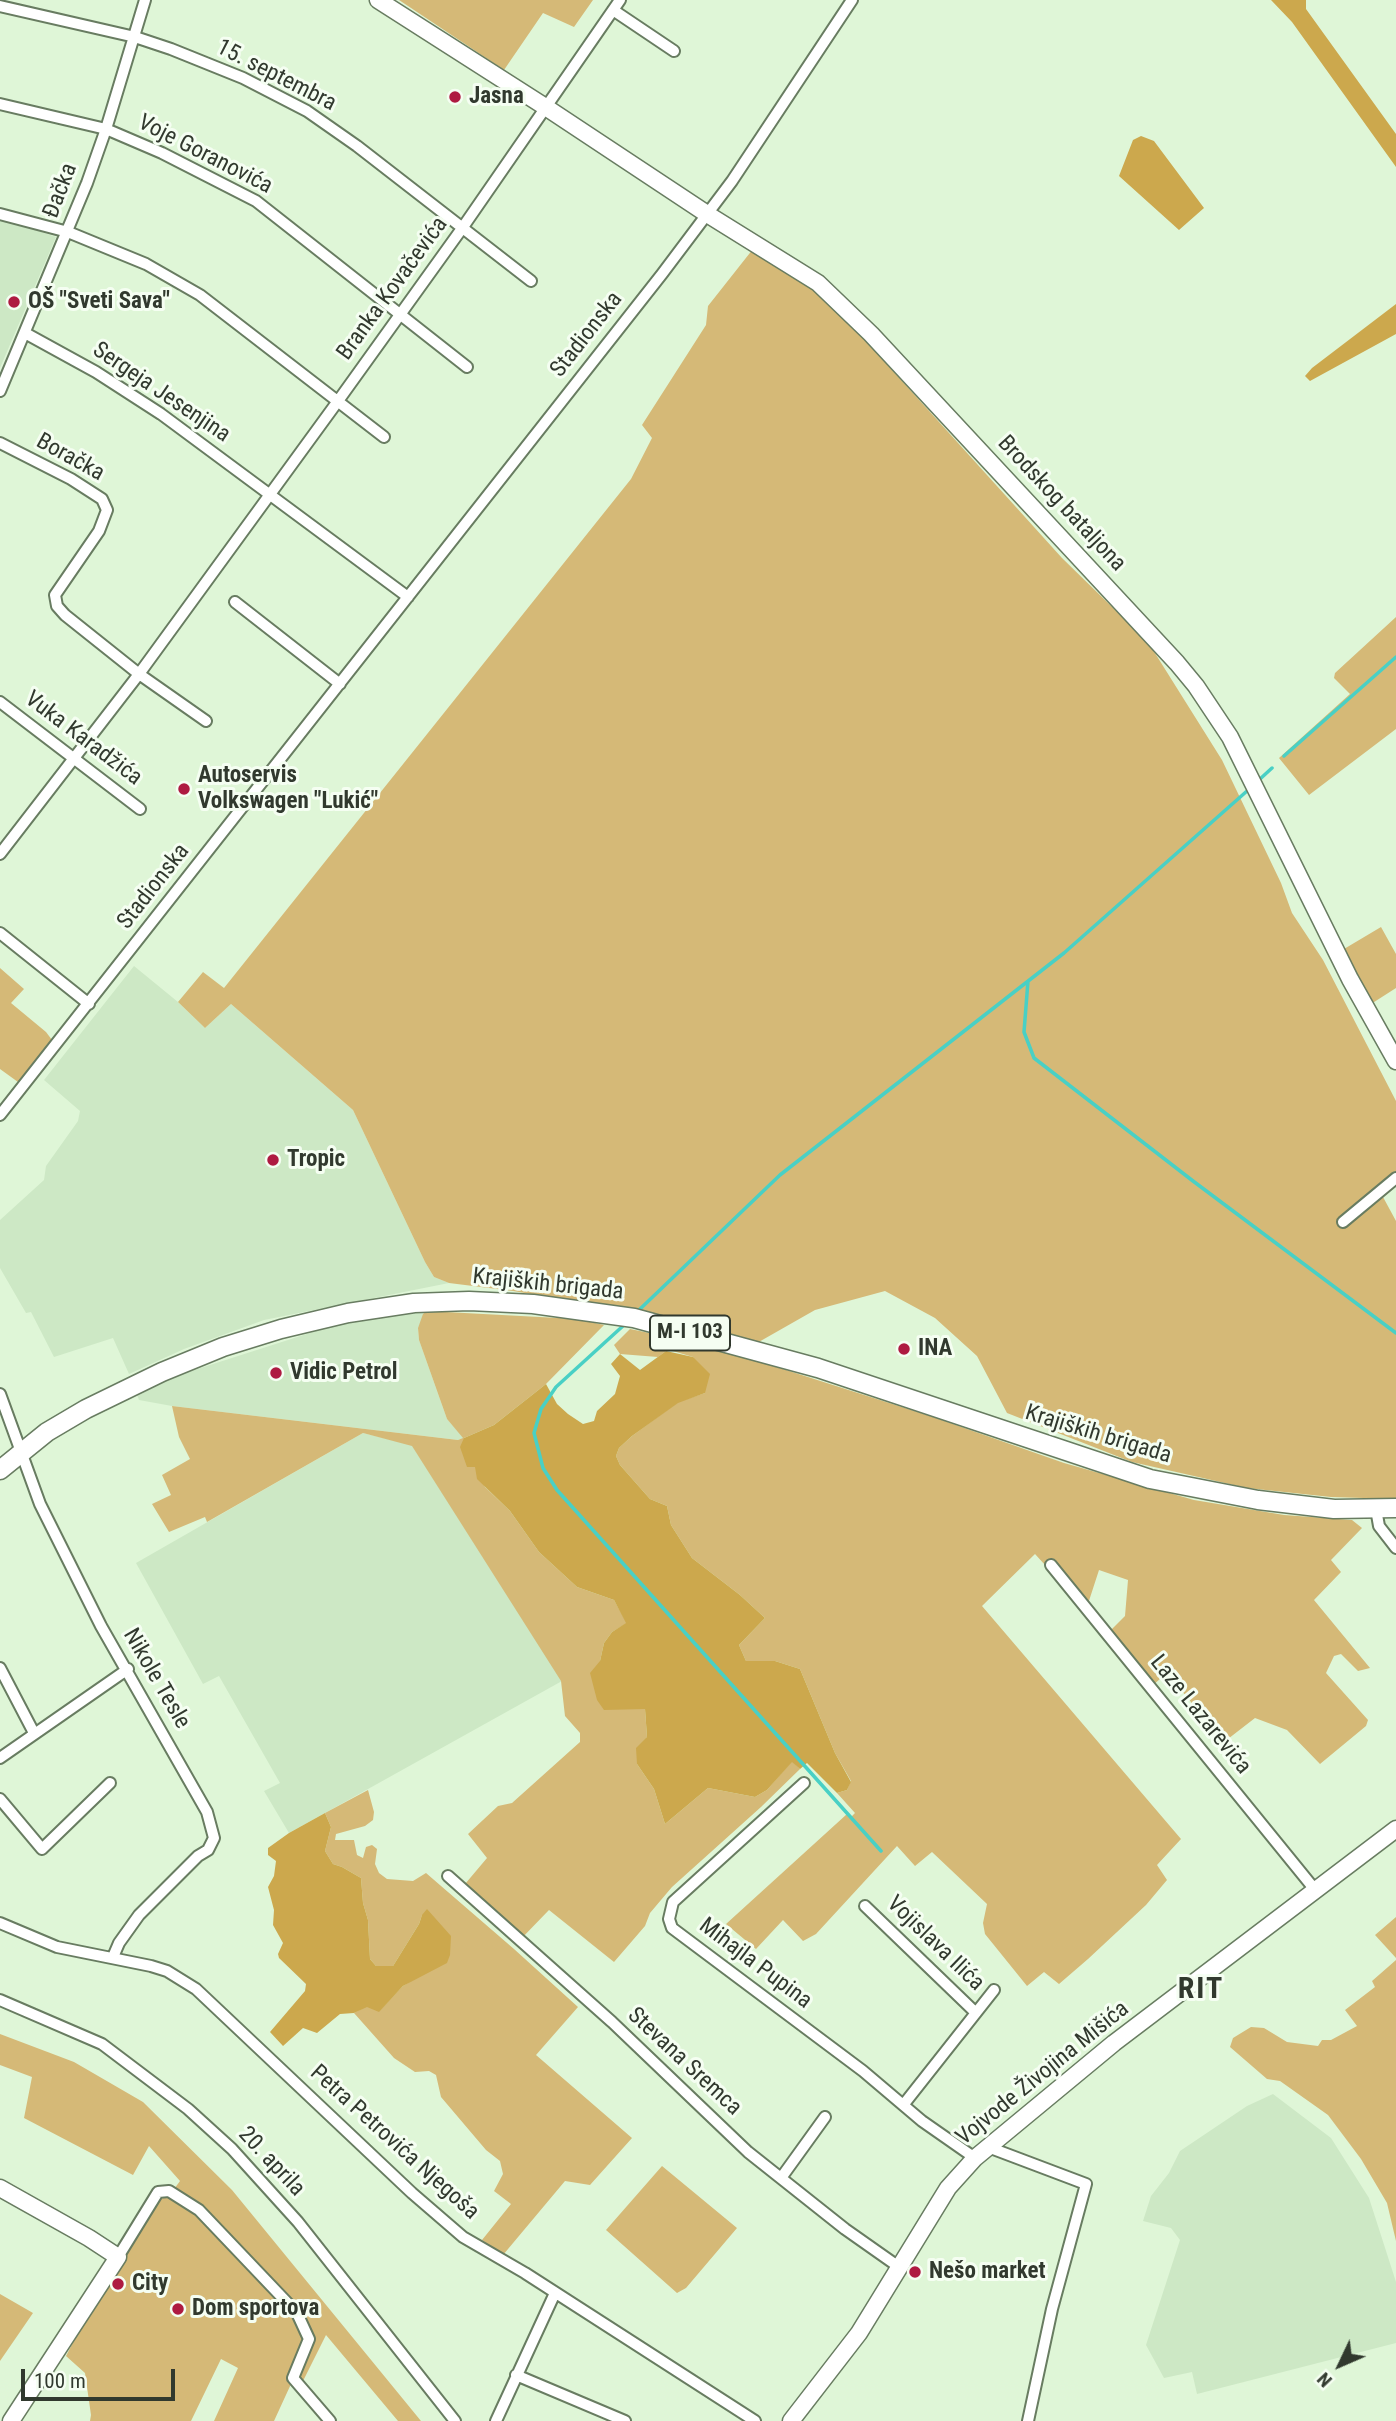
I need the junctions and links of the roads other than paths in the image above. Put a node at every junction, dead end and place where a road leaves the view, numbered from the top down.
1 (145, 0) edge
2 (378, 0) edge
3 (852, 0) edge
4 (616, 5) edge
5 (0, 6) edge
6 (135, 37) junction
7 (674, 51) dead end
8 (0, 104) edge
9 (547, 107) junction
10 (106, 129) junction
11 (0, 214) edge
12 (707, 214) junction
13 (463, 227) junction
14 (68, 232) junction
15 (531, 281) dead end
16 (401, 313) junction
17 (25, 333) junction
18 (467, 367) dead end
19 (0, 391) edge
20 (338, 401) junction
21 (384, 437) dead end
22 (0, 443) edge
23 (271, 494) junction
24 (408, 597) junction
25 (235, 602) dead end
26 (139, 674) junction
27 (340, 684) junction
28 (0, 702) edge
29 (206, 720) dead end
30 (74, 759) junction
31 (140, 809) dead end
32 (0, 854) edge
33 (0, 933) edge
34 (89, 1004) junction
35 (1396, 1061) edge
36 (0, 1115) edge
37 (1396, 1178) edge
38 (1343, 1222) dead end
39 (0, 1394) edge
40 (21, 1453) junction
41 (0, 1470) edge
42 (1396, 1508) edge
43 (1376, 1509) junction
44 (1396, 1548) edge
45 (1051, 1565) dead end
46 (0, 1668) edge
47 (128, 1669) junction
48 (34, 1733) junction
49 (0, 1758) edge
50 (110, 1783) dead end
51 (804, 1783) dead end
52 (0, 1799) edge
53 (1396, 1829) edge
54 (449, 1876) dead end
55 (1316, 1891) junction
56 (865, 1906) dead end
57 (0, 1923) edge
58 (113, 1957) junction
59 (995, 1990) dead end
60 (0, 2000) edge
61 (975, 2012) junction
62 (904, 2104) junction
63 (825, 2116) dead end
64 (981, 2152) junction
65 (780, 2178) junction
66 (0, 2189) edge
67 (118, 2257) junction
68 (899, 2267) junction
69 (555, 2293) junction
70 (516, 2375) junction
71 (11, 2421) edge
72 (330, 2421) edge
73 (455, 2421) edge
74 (496, 2421) edge
75 (625, 2421) edge
76 (755, 2421) edge
77 (791, 2421) edge
78 (1028, 2421) edge

1 - 6 street, Đačka
2 - 9 street, Brodskog bataljona
3 - 12 street, Stadionska
4 - 7 street
4 - 9 street
5 - 6 street, 15. septembra
6 - 10 street, Đačka
6 - 13 street, 15. septembra
8 - 10 street, Voje Goranovića
9 - 12 street, Brodskog bataljona
9 - 13 street, Branka Kovačevića
10 - 14 street, Đačka
10 - 16 street, Voje Goranovića
11 - 14 street
12 - 24 street, Stadionska
12 - 35 street, Brodskog bataljona
13 - 15 street, 15. septembra
13 - 16 street, Branka Kovačevića
14 - 17 street, Đačka
14 - 20 street
16 - 18 street, Voje Goranovića
16 - 20 street, Branka Kovačevića
17 - 19 street, Đačka
17 - 23 street, Sergeja Jesenjina
20 - 21 street
20 - 23 street, Branka Kovačevića
22 - 26 street, Boračka
23 - 24 street
23 - 26 street, Branka Kovačevića
24 - 27 street, Stadionska
25 - 27 street
26 - 29 street
26 - 30 street, Branka Kovačevića
27 - 34 street, Stadionska
28 - 30 street, Vuka Karadžića
30 - 31 street, Vuka Karadžića
30 - 32 street, Branka Kovačevića
33 - 34 street
34 - 36 street, Stadionska
37 - 38 street
39 - 40 street, Nikole Tesle
40 - 41 main road, Krajiških brigada / M-I 103
40 - 43 main road, Krajiških brigada / M-I 103
40 - 47 street, Nikole Tesle
42 - 43 main road, Krajiških brigada / M-I 103
43 - 44 street
45 - 55 street, Laze Lazarevića
46 - 48 street
47 - 48 street
47 - 58 street, Nikole Tesle
48 - 49 street
50 - 52 street
51 - 62 street, Mihajla Pupina
53 - 55 street, Vojvode Živojina Mišića
54 - 65 street, Stevana Sremca
55 - 64 street, Vojvode Živojina Mišića
56 - 61 street, Vojislava Ilića
57 - 58 street, Petra Petrovića Njegoša
58 - 69 street, Petra Petrovića Njegoša
59 - 61 street
60 - 73 street, 20. aprila
61 - 62 street
62 - 64 street, Mihajla Pupina
63 - 65 street
64 - 68 street, Vojvode Živojina Mišića
64 - 78 street, Mihajla Pupina
65 - 68 street, Stevana Sremca
66 - 67 street
67 - 71 street
67 - 72 street
68 - 77 street, Vojvode Živojina Mišića
69 - 70 street
69 - 76 street, Petra Petrovića Njegoša
70 - 74 street
70 - 75 street

